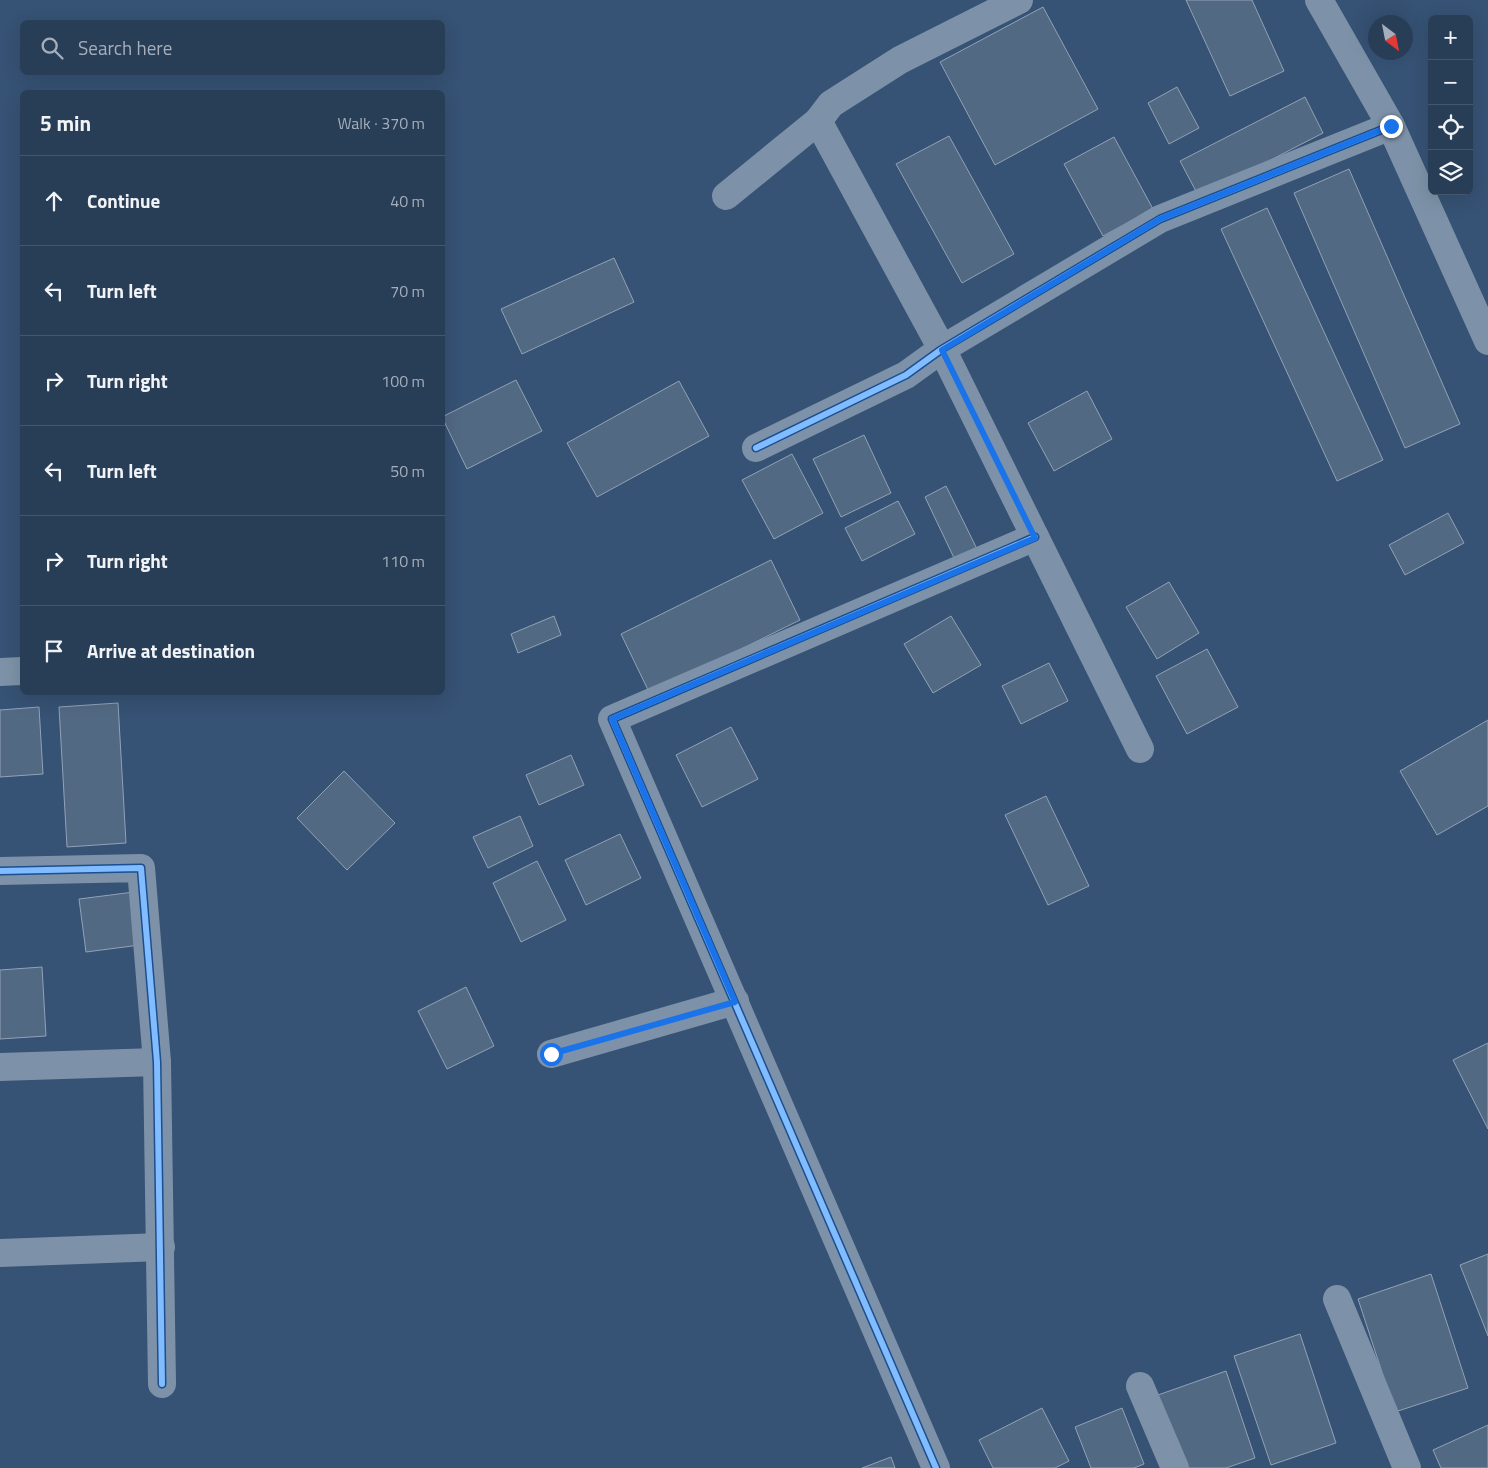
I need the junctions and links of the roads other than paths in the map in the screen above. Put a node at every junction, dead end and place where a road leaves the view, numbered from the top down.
1 (1019, 0) edge
2 (1319, 0) edge
3 (818, 121) junction
4 (1391, 126) junction
5 (726, 196) dead end
6 (1488, 341) edge
7 (942, 350) junction
8 (756, 448) dead end
9 (1035, 538) junction
10 (20, 670) edge
11 (0, 672) edge
12 (1140, 749) dead end
13 (0, 872) edge
14 (735, 1002) junction
15 (551, 1054) dead end
16 (157, 1062) junction
17 (0, 1067) edge
18 (161, 1246) junction
19 (0, 1253) edge
20 (1338, 1299) dead end
21 (162, 1384) dead end
22 (1140, 1386) dead end
23 (936, 1468) edge
24 (1175, 1468) edge
25 (1407, 1468) edge

1 - 3 street
2 - 4 street
3 - 5 street
3 - 7 street
4 - 6 street
4 - 7 street
7 - 8 street
7 - 9 street
9 - 12 street
9 - 14 street
10 - 11 street
13 - 16 street
14 - 15 street
14 - 23 street
16 - 17 street
16 - 18 street
18 - 19 street
18 - 21 street
20 - 25 street
22 - 24 street

